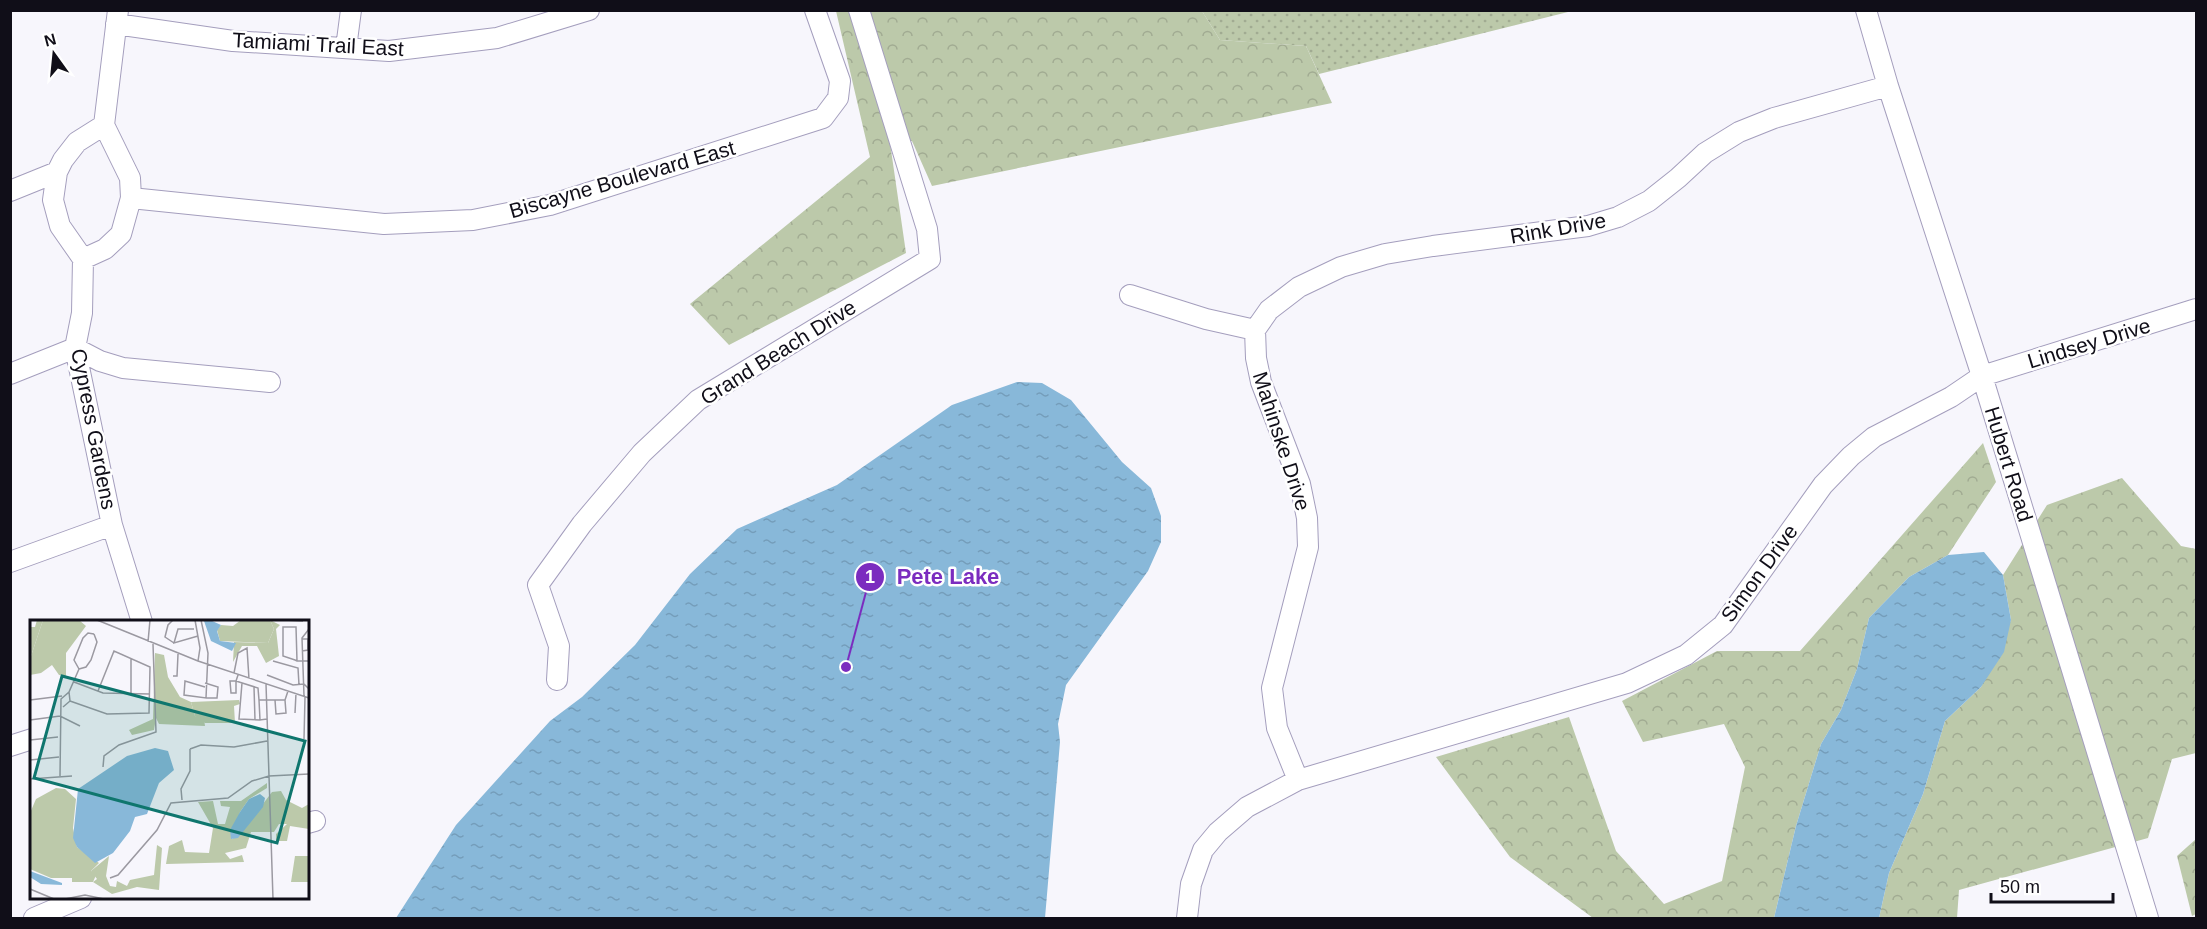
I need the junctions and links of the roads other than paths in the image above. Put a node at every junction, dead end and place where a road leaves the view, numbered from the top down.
1 (351, 10) edge
2 (589, 10) edge
3 (815, 10) edge
4 (859, 10) edge
5 (1866, 10) edge
6 (117, 17) edge
7 (346, 48) junction
8 (1888, 86) junction
9 (104, 125) junction
10 (57, 172) junction
11 (10, 191) edge
12 (131, 198) junction
13 (83, 259) junction
14 (1131, 295) dead end
15 (2196, 309) edge
16 (1255, 330) junction
17 (75, 348) junction
18 (10, 374) edge
19 (1982, 376) junction
20 (270, 382) dead end
21 (112, 525) junction
22 (10, 562) edge
23 (142, 620) edge
24 (557, 680) dead end
25 (30, 740) edge
26 (10, 746) edge
27 (1298, 780) junction
28 (77, 899) edge
29 (34, 918) edge
30 (1187, 918) edge
31 (2148, 918) edge

1 - 7 street
2 - 7 street, Tamiami Trail East
3 - 12 street, Biscayne Boulevard East
4 - 24 street, Grand Beach Drive
5 - 8 street, Hubert Road
6 - 7 street, Tamiami Trail East
6 - 9 street
8 - 16 street, Rink Drive
8 - 19 street, Hubert Road
9 - 10 street
9 - 12 street
10 - 11 street
10 - 13 street
12 - 13 street
13 - 17 street, Cypress Gardens
14 - 16 street
15 - 19 street, Lindsey Drive
16 - 27 street, Mahinske Drive
17 - 18 street
17 - 20 street
17 - 21 street, Cypress Gardens
19 - 27 street, Simon Drive
19 - 31 street, Hubert Road
21 - 22 street
21 - 23 street, Cypress Gardens
25 - 26 street
27 - 30 street, Simon Drive
28 - 29 street

